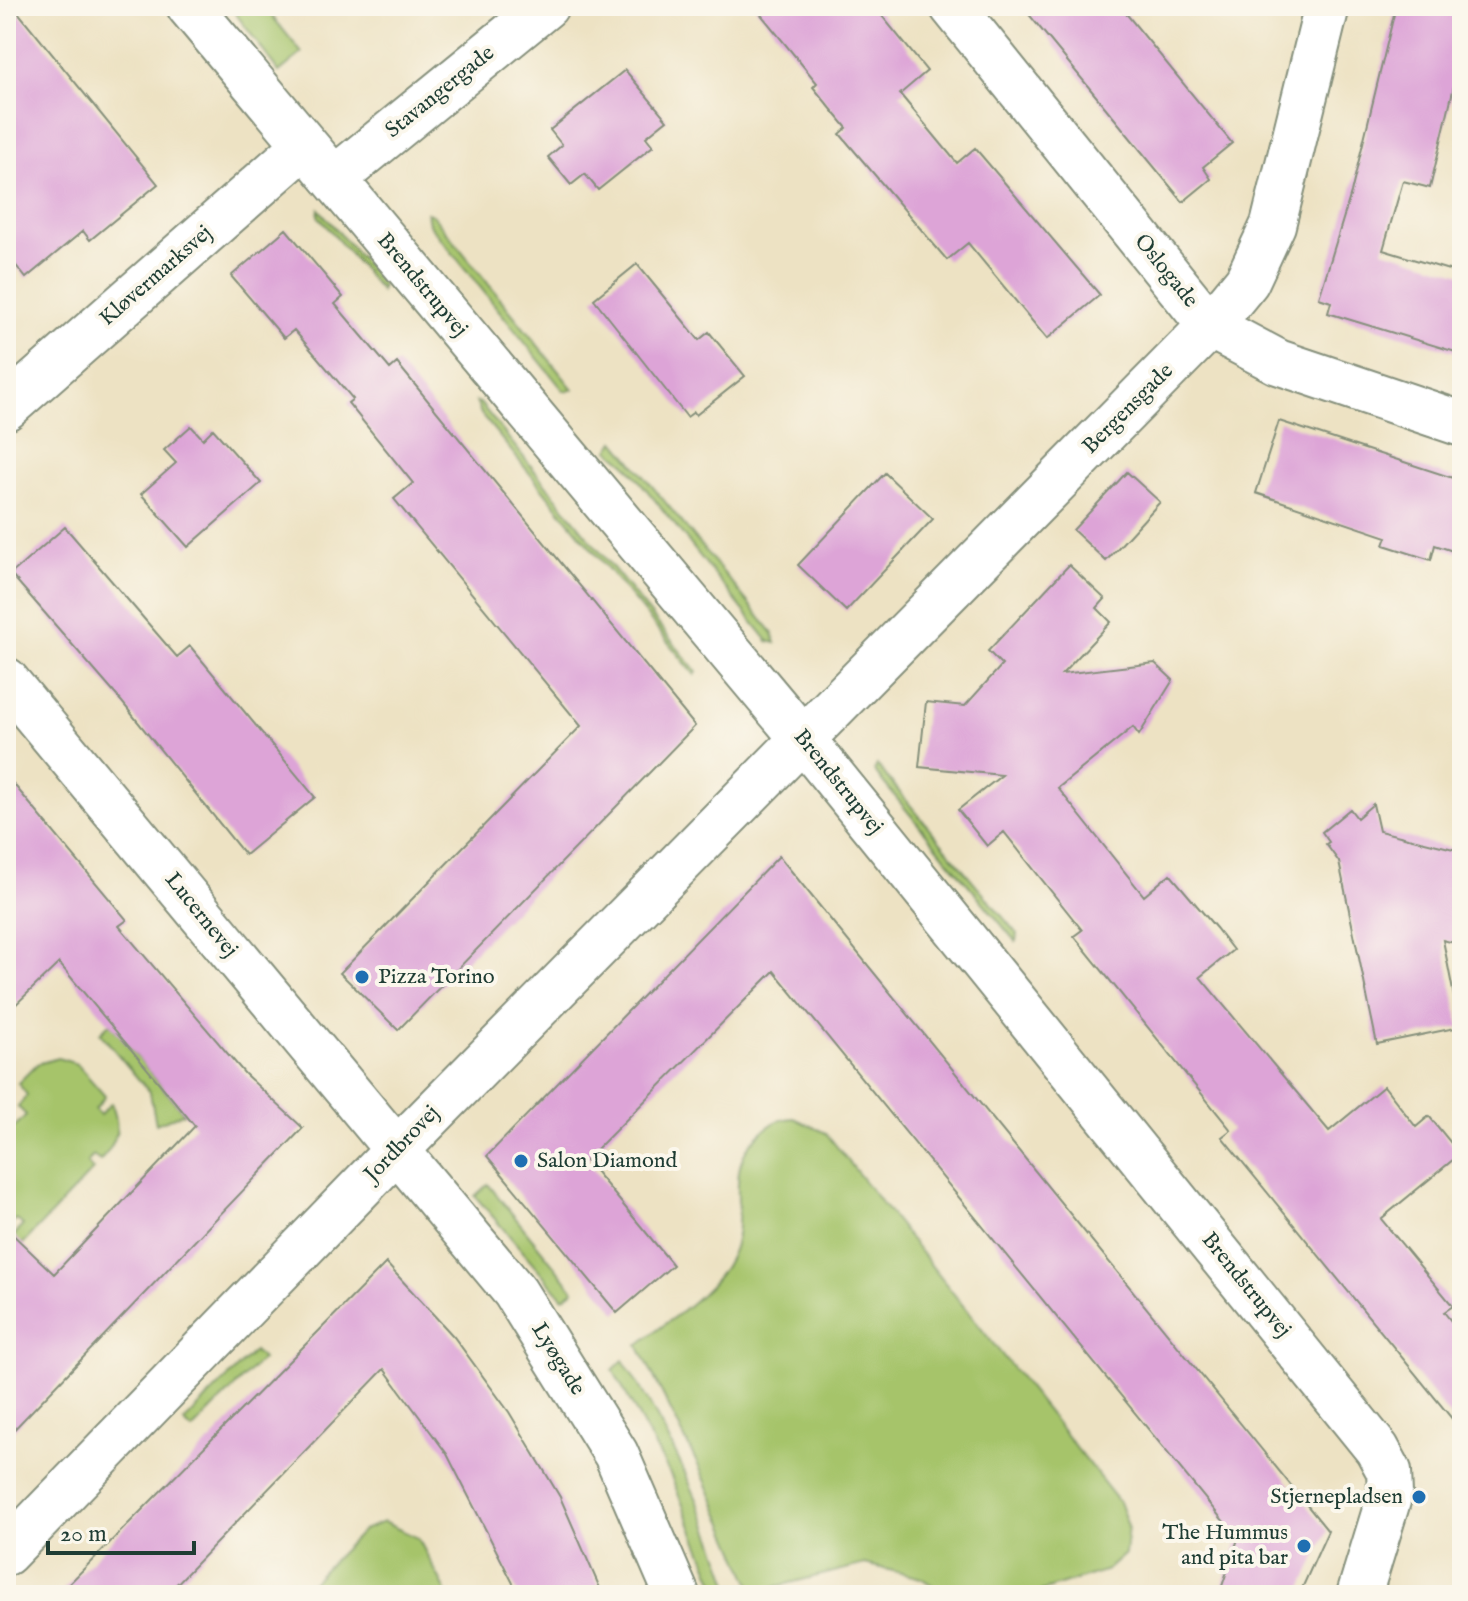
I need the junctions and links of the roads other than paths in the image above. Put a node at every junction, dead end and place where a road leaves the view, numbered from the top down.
1 (189, 6) edge
2 (546, 6) edge
3 (952, 6) edge
4 (1327, 6) edge
5 (305, 145) junction
6 (334, 179) junction
7 (1210, 326) junction
8 (6, 408) edge
9 (1462, 424) edge
10 (6, 680) edge
11 (802, 738) junction
12 (396, 1151) junction
13 (6, 1553) edge
14 (677, 1595) edge
15 (1359, 1595) edge

1 - 5 street, Brendstrupvej
2 - 6 street, Stavangergade
3 - 7 street, Oslogade
4 - 7 street, Bergensgade
5 - 6 street, Brendstrupvej
5 - 8 street, Kløvermarksvej
6 - 11 street, Brendstrupvej
7 - 9 street, Oslogade
7 - 11 street, Bergensgade
10 - 12 street, Lucernevej
11 - 12 street, Jordbrovej
11 - 15 street, Brendstrupvej
12 - 13 street, Jordbrovej
12 - 14 street, Lyøgade

